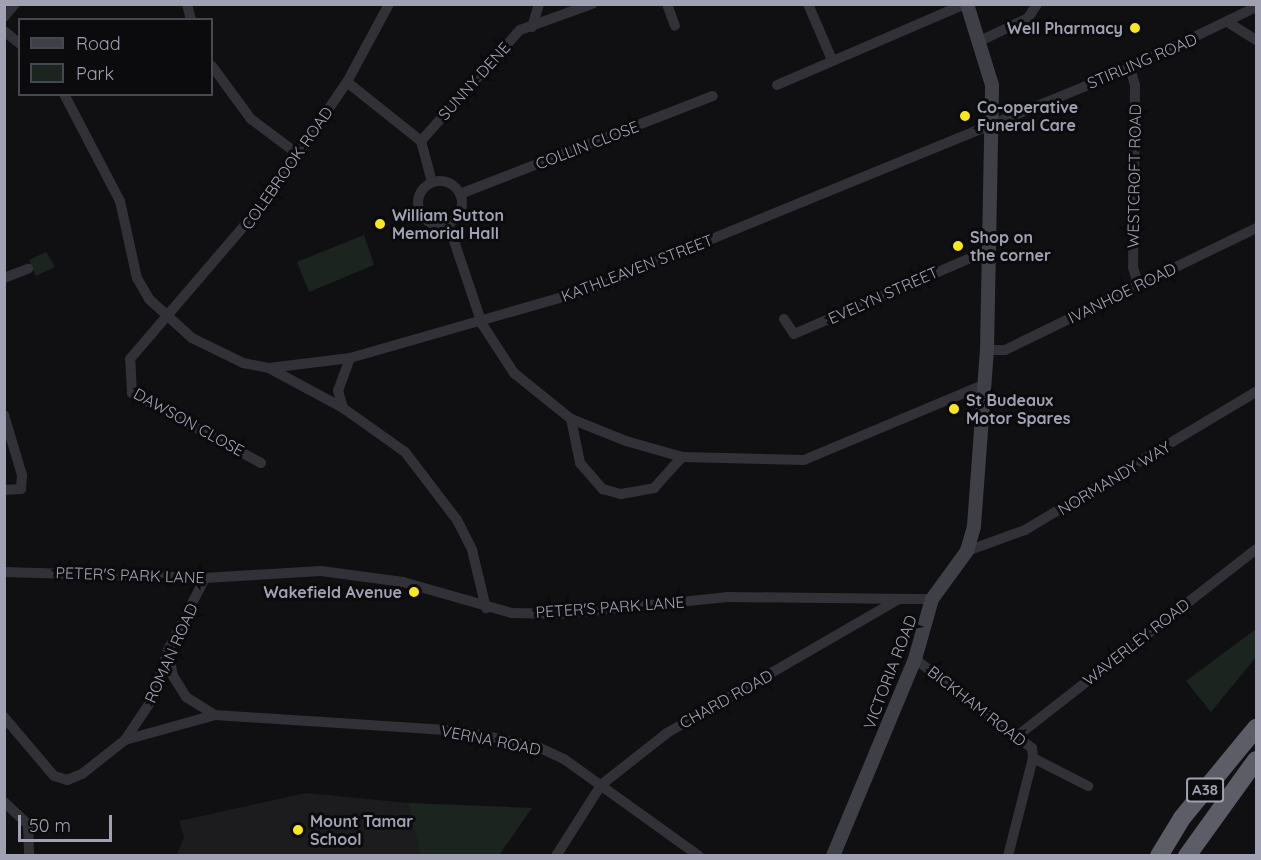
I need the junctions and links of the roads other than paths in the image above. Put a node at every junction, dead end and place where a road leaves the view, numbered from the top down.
1 (15, 4) edge
2 (538, 4) edge
3 (592, 4) edge
4 (667, 4) edge
5 (808, 4) edge
6 (966, 4) edge
7 (1037, 4) edge
8 (388, 5) edge
9 (1257, 7) edge
10 (4, 17) edge
11 (1229, 23) junction
12 (675, 26) dead end
13 (532, 27) junction
14 (4, 31) edge
15 (982, 40) junction
16 (1257, 40) edge
17 (18, 42) edge
18 (832, 60) junction
19 (213, 67) edge
20 (1130, 68) junction
21 (346, 82) junction
22 (777, 85) dead end
23 (65, 96) edge
24 (713, 96) dead end
25 (991, 123) junction
26 (421, 141) junction
27 (299, 155) junction
28 (432, 182) junction
29 (460, 194) junction
30 (448, 223) junction
31 (1257, 228) edge
32 (989, 250) junction
33 (28, 269) dead end
34 (4, 278) edge
35 (1138, 285) junction
36 (166, 318) junction
37 (784, 319) dead end
38 (482, 324) junction
39 (987, 350) junction
40 (350, 358) junction
41 (270, 368) junction
42 (986, 384) junction
43 (1256, 392) edge
44 (343, 408) junction
45 (4, 415) edge
46 (571, 419) junction
47 (682, 457) junction
48 (261, 463) dead end
49 (4, 490) edge
50 (1257, 549) edge
51 (967, 551) junction
52 (4, 572) edge
53 (205, 578) junction
54 (899, 599) junction
55 (932, 599) junction
56 (486, 608) junction
57 (168, 650) junction
58 (915, 659) junction
59 (215, 716) junction
60 (4, 717) edge
61 (1257, 728) edge
62 (1017, 736) junction
63 (125, 740) junction
64 (1033, 758) junction
65 (1257, 760) edge
66 (601, 785) junction
67 (1088, 786) dead end
68 (4, 802) edge
69 (29, 855) edge
70 (556, 855) edge
71 (699, 855) edge
72 (832, 855) edge
73 (1008, 855) edge
74 (1159, 855) edge
75 (1187, 855) edge

1 - 10 street
2 - 13 street
3 - 13 street, SUNNY DENE
4 - 12 street
5 - 18 street
6 - 15 street, VICTORIA ROAD
6 - 18 street
7 - 15 street
8 - 21 street, COLEBROOK ROAD
9 - 11 street, STIRLING ROAD
11 - 16 street
11 - 20 street, STIRLING ROAD
13 - 26 street, SUNNY DENE
14 - 17 street
15 - 25 street, VICTORIA ROAD
18 - 22 street
19 - 27 street
20 - 25 street, STIRLING ROAD
20 - 35 street, WESTCROFT ROAD
21 - 26 street
21 - 27 street, COLEBROOK ROAD
23 - 36 street
24 - 29 street, COLLIN CLOSE
25 - 32 street, VICTORIA ROAD
25 - 38 street, KATHLEAVEN STREET
26 - 28 street
27 - 36 street, COLEBROOK ROAD
28 - 29 street
28 - 30 street
29 - 30 street
30 - 38 street
31 - 35 street, IVANHOE ROAD
32 - 37 street, EVELYN STREET
32 - 39 street, VICTORIA ROAD
33 - 34 street
35 - 39 street, IVANHOE ROAD
36 - 41 street
36 - 48 street, DAWSON CLOSE
38 - 40 street, KATHLEAVEN STREET
38 - 46 street
39 - 42 street, VICTORIA ROAD
40 - 41 street, KATHLEAVEN STREET
40 - 44 street
41 - 44 street
42 - 47 street
42 - 51 street, VICTORIA ROAD
43 - 51 street, NORMANDY WAY
44 - 56 street
45 - 49 street
46 - 47 street
46 - 47 street
50 - 62 street, WAVERLEY ROAD
51 - 55 street, VICTORIA ROAD
52 - 53 street, PETER'S PARK LANE
53 - 56 street, PETER'S PARK LANE
53 - 57 street, ROMAN ROAD
54 - 55 street, PETER'S PARK LANE
54 - 56 street, PETER'S PARK LANE
54 - 66 street, CHARD ROAD
55 - 58 street, VICTORIA ROAD
57 - 59 street, VERNA ROAD
57 - 63 street, ROMAN ROAD
58 - 62 street, BICKHAM ROAD
58 - 72 street, VICTORIA ROAD
59 - 63 street, VERNA ROAD
59 - 66 street, VERNA ROAD
60 - 63 street, ROMAN ROAD
61 - 74 highway, A38
62 - 64 street, BICKHAM ROAD
64 - 67 street, BICKHAM ROAD
64 - 73 street, BICKHAM ROAD
65 - 75 highway, A38
66 - 70 street, CHARD ROAD
66 - 71 street, VERNA ROAD
68 - 69 street

